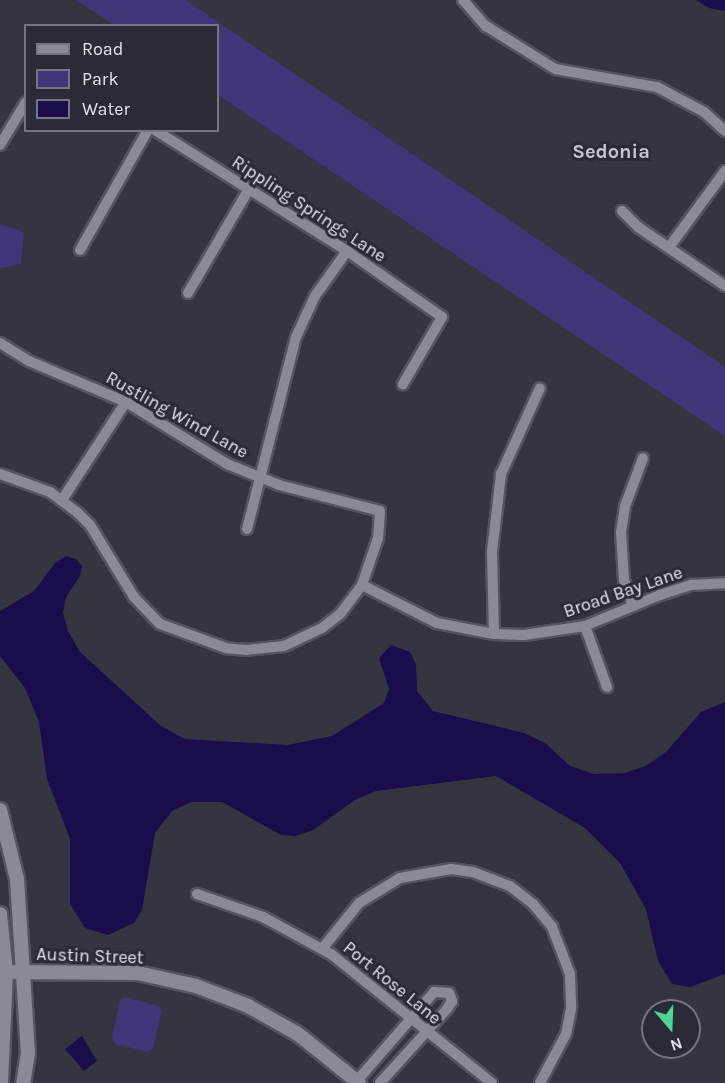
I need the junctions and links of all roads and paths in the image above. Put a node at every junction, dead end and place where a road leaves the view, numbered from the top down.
1 (463, 0) edge
2 (24, 105) edge
3 (725, 130) edge
4 (147, 132) edge
5 (159, 132) edge
6 (0, 145) edge
7 (725, 171) edge
8 (249, 189) junction
9 (622, 211) dead end
10 (670, 246) junction
11 (80, 250) dead end
12 (347, 251) junction
13 (725, 285) edge
14 (188, 293) dead end
15 (0, 343) edge
16 (403, 384) dead end
17 (540, 388) dead end
18 (126, 402) junction
19 (643, 458) dead end
20 (0, 474) edge
21 (261, 478) junction
22 (62, 500) junction
23 (247, 528) dead end
24 (725, 583) edge
25 (362, 585) junction
26 (633, 606) junction
27 (585, 626) junction
28 (494, 634) junction
29 (607, 687) dead end
30 (0, 810) edge
31 (2, 829) edge
32 (4, 845) edge
33 (197, 894) dead end
34 (0, 914) edge
35 (322, 949) junction
36 (23, 971) junction
37 (6, 972) junction
38 (412, 1018) junction
39 (427, 1032) junction
40 (357, 1082) edge
41 (0, 1083) edge
42 (23, 1083) edge
43 (380, 1083) edge
44 (492, 1083) edge
45 (540, 1083) edge

1 - 3 street
2 - 6 street
4 - 11 street
5 - 8 street, Rippling Springs Lane
7 - 10 street
8 - 12 street, Rippling Springs Lane
8 - 14 street
9 - 10 street
10 - 13 street
12 - 16 street, Rippling Springs Lane
12 - 21 street
15 - 18 street, Rustling Wind Lane
17 - 28 street
18 - 21 street, Rustling Wind Lane
18 - 22 street
19 - 26 street
20 - 22 street
21 - 23 street
21 - 25 street, Rustling Wind Lane
22 - 25 street
24 - 26 street, Broad Bay Lane
25 - 28 street, Broad Bay Lane
26 - 27 street, Broad Bay Lane
27 - 28 street, Broad Bay Lane
27 - 29 street
30 - 31 street
31 - 32 street
32 - 36 street
33 - 35 street, Port Rose Lane
34 - 37 street
35 - 38 street, Port Rose Lane
35 - 45 street
36 - 37 street, Austin Street
36 - 40 street, Austin Street
36 - 42 street
37 - 41 street
38 - 39 street, Port Rose Lane
38 - 39 street
38 - 40 street
39 - 43 street
39 - 44 street, Port Rose Lane

